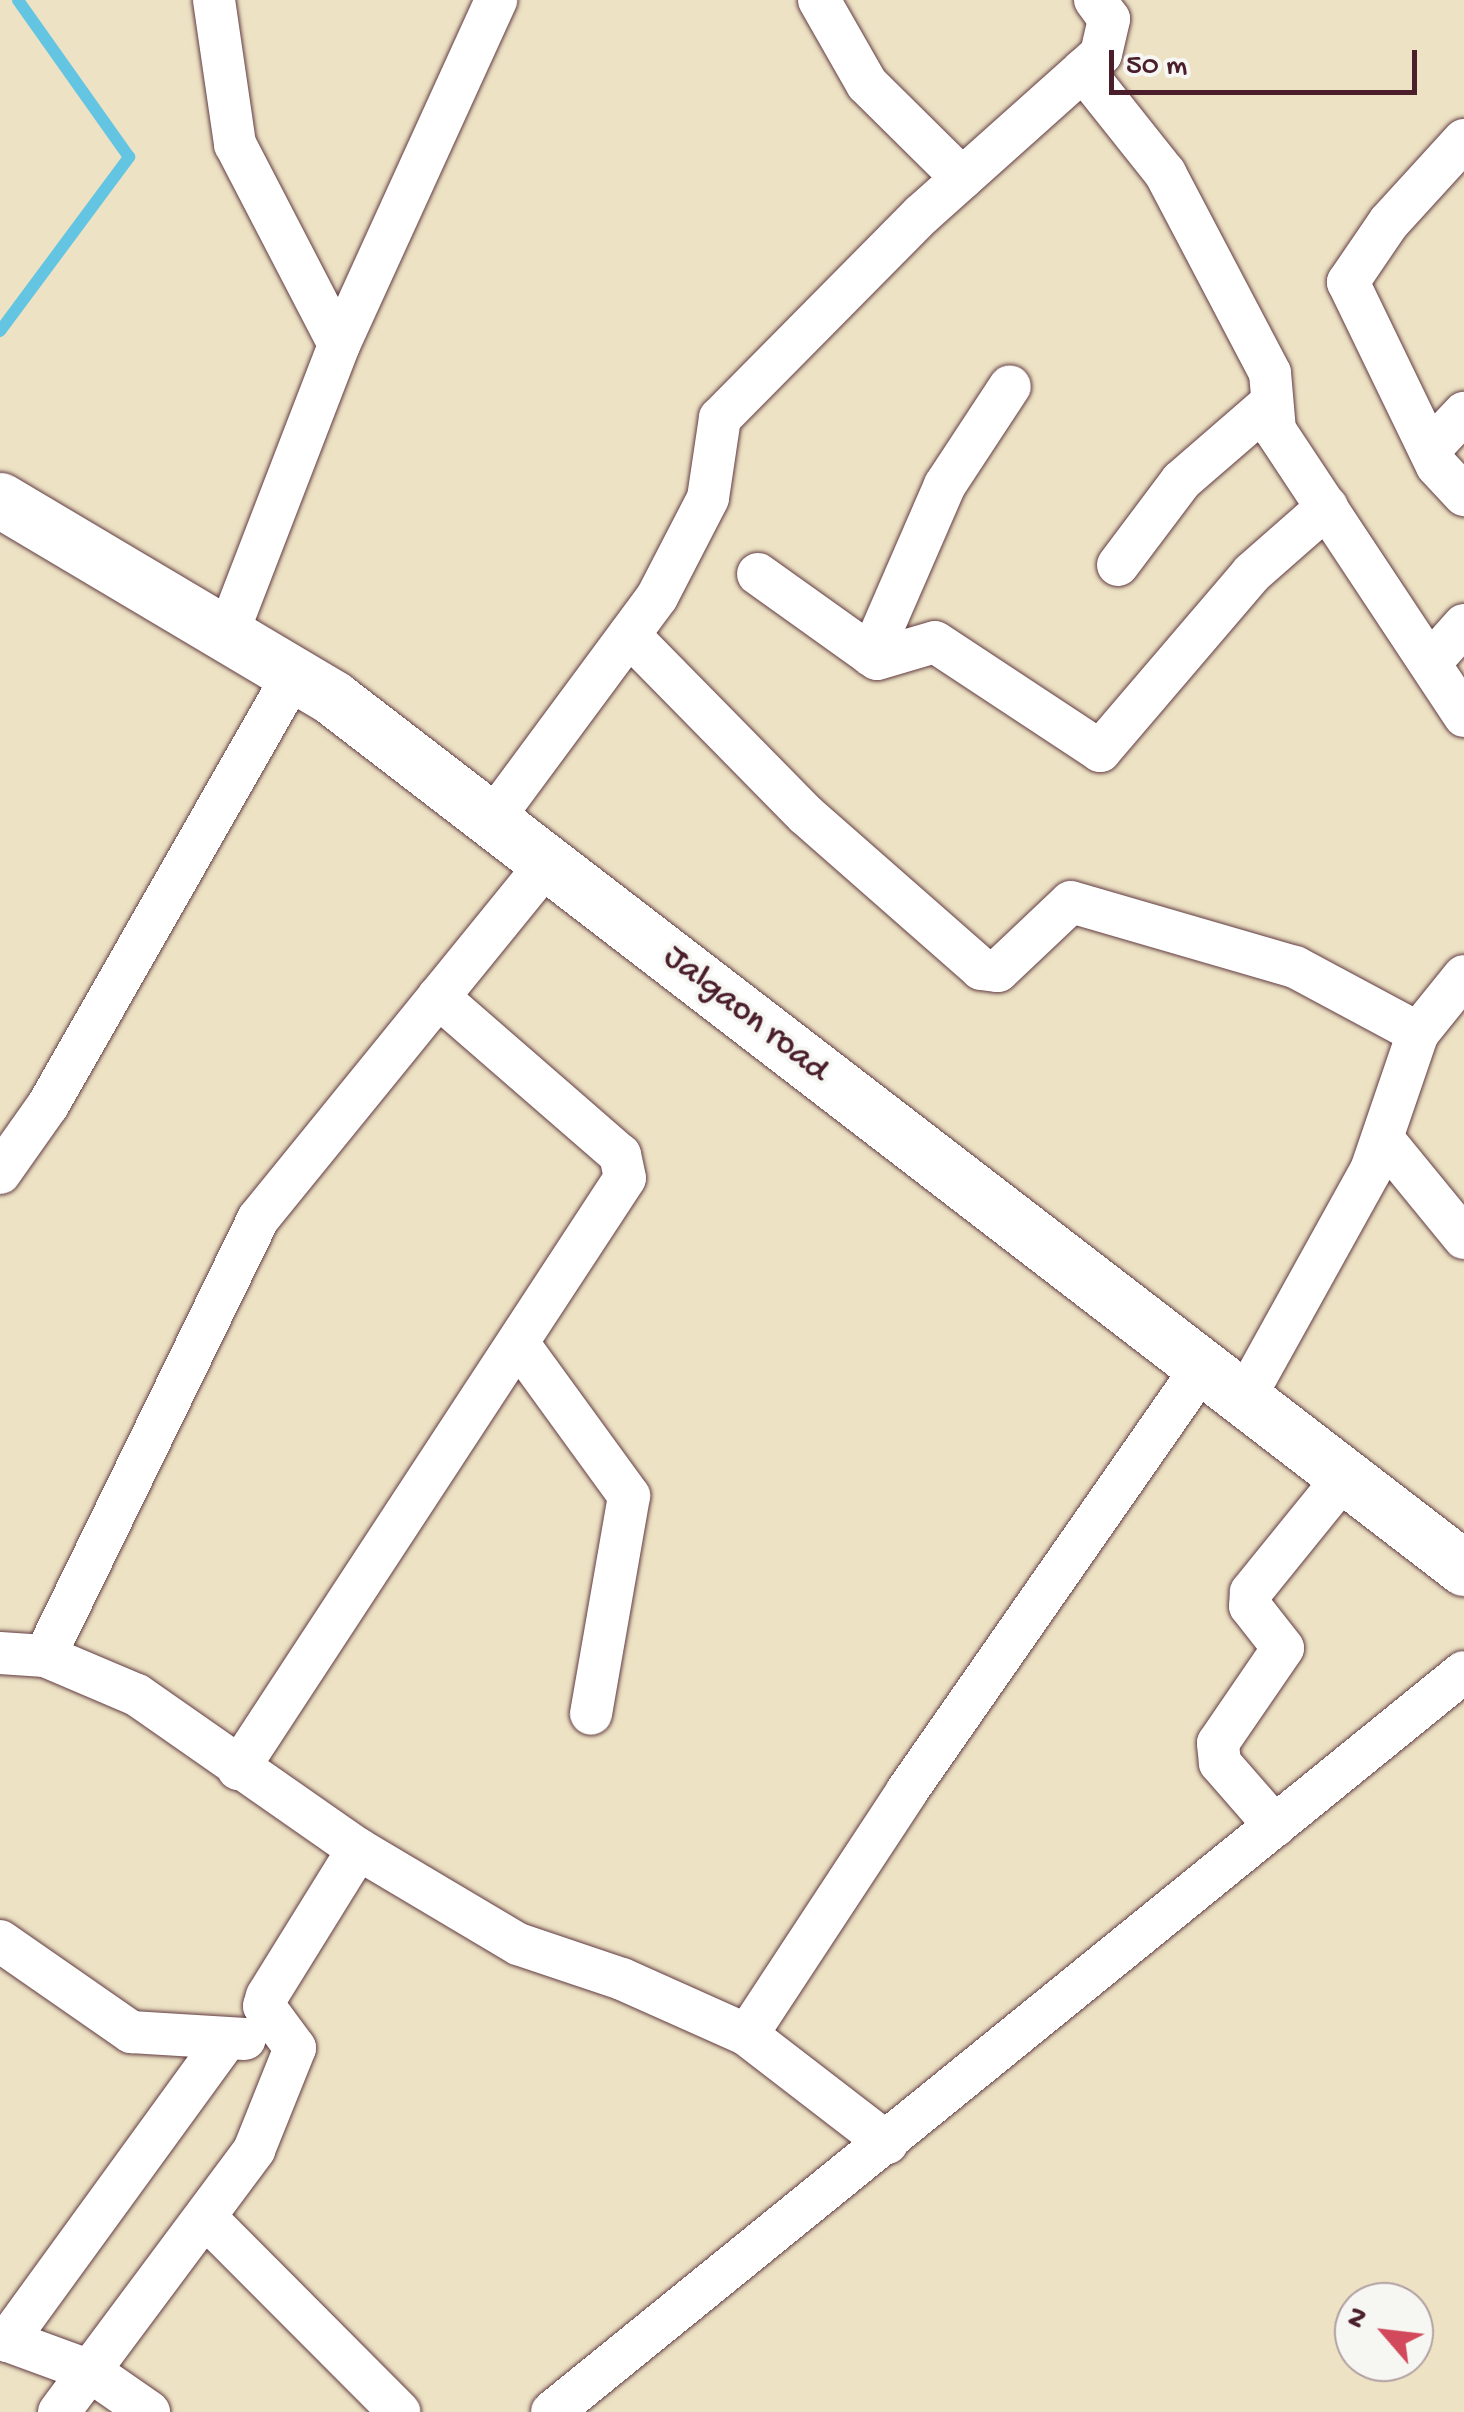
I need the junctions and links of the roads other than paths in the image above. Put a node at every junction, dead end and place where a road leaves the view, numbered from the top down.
1 (214, 0) edge
2 (496, 0) edge
3 (819, 0) edge
4 (1095, 0) edge
5 (1083, 70) junction
6 (1464, 140) edge
7 (962, 178) junction
8 (339, 346) junction
9 (1010, 386) dead end
10 (1271, 403) junction
11 (1464, 413) edge
12 (1430, 449) junction
13 (1464, 495) edge
14 (0, 500) edge
15 (1327, 507) junction
16 (1118, 565) dead end
17 (758, 574) dead end
18 (1464, 625) edge
19 (227, 635) junction
20 (629, 635) junction
21 (871, 656) junction
22 (1430, 664) junction
23 (294, 674) junction
24 (1464, 716) edge
25 (492, 820) junction
26 (547, 863) junction
27 (1464, 976) edge
28 (438, 997) junction
29 (1418, 1033) junction
30 (1382, 1140) junction
31 (0, 1174) edge
32 (1464, 1238) edge
33 (518, 1343) junction
34 (1223, 1383) junction
35 (1345, 1476) junction
36 (1464, 1568) edge
37 (0, 1652) edge
38 (45, 1656) junction
39 (1464, 1672) edge
40 (591, 1714) dead end
41 (238, 1770) junction
42 (1276, 1826) junction
43 (358, 1849) junction
44 (0, 1940) edge
45 (746, 2035) junction
46 (292, 2039) junction
47 (226, 2040) junction
48 (888, 2143) junction
49 (206, 2218) junction
50 (4, 2340) edge
51 (90, 2371) junction
52 (58, 2412) edge
53 (149, 2412) edge
54 (399, 2412) edge
55 (552, 2412) edge

1 - 8 street
2 - 8 street
3 - 7 street
4 - 5 street
5 - 7 street
5 - 10 street
6 - 12 street
7 - 20 street
8 - 19 street
9 - 21 street
10 - 15 street
10 - 16 street
11 - 12 street
12 - 13 street
14 - 19 highway, Jalgaon road
15 - 21 street
15 - 22 street
17 - 21 street
18 - 22 street
19 - 23 highway, Jalgaon road
20 - 25 street
20 - 29 street
22 - 24 street
23 - 25 highway, Jalgaon road
23 - 31 street
25 - 26 highway, Jalgaon road
26 - 28 street
26 - 34 highway, Jalgaon road
27 - 29 street
28 - 33 street
28 - 38 street
29 - 30 street
30 - 32 street
30 - 34 street
33 - 40 street
33 - 41 street
34 - 35 highway, Jalgaon road
34 - 45 street
35 - 36 highway, Jalgaon road
35 - 42 street
37 - 38 street
38 - 41 street
39 - 42 street
41 - 43 street
42 - 48 street
43 - 45 street
43 - 46 street
44 - 47 street
45 - 48 street
46 - 47 street
46 - 49 street
47 - 50 street
48 - 55 street
49 - 51 street
49 - 54 street
50 - 51 street
51 - 52 street
51 - 53 street

